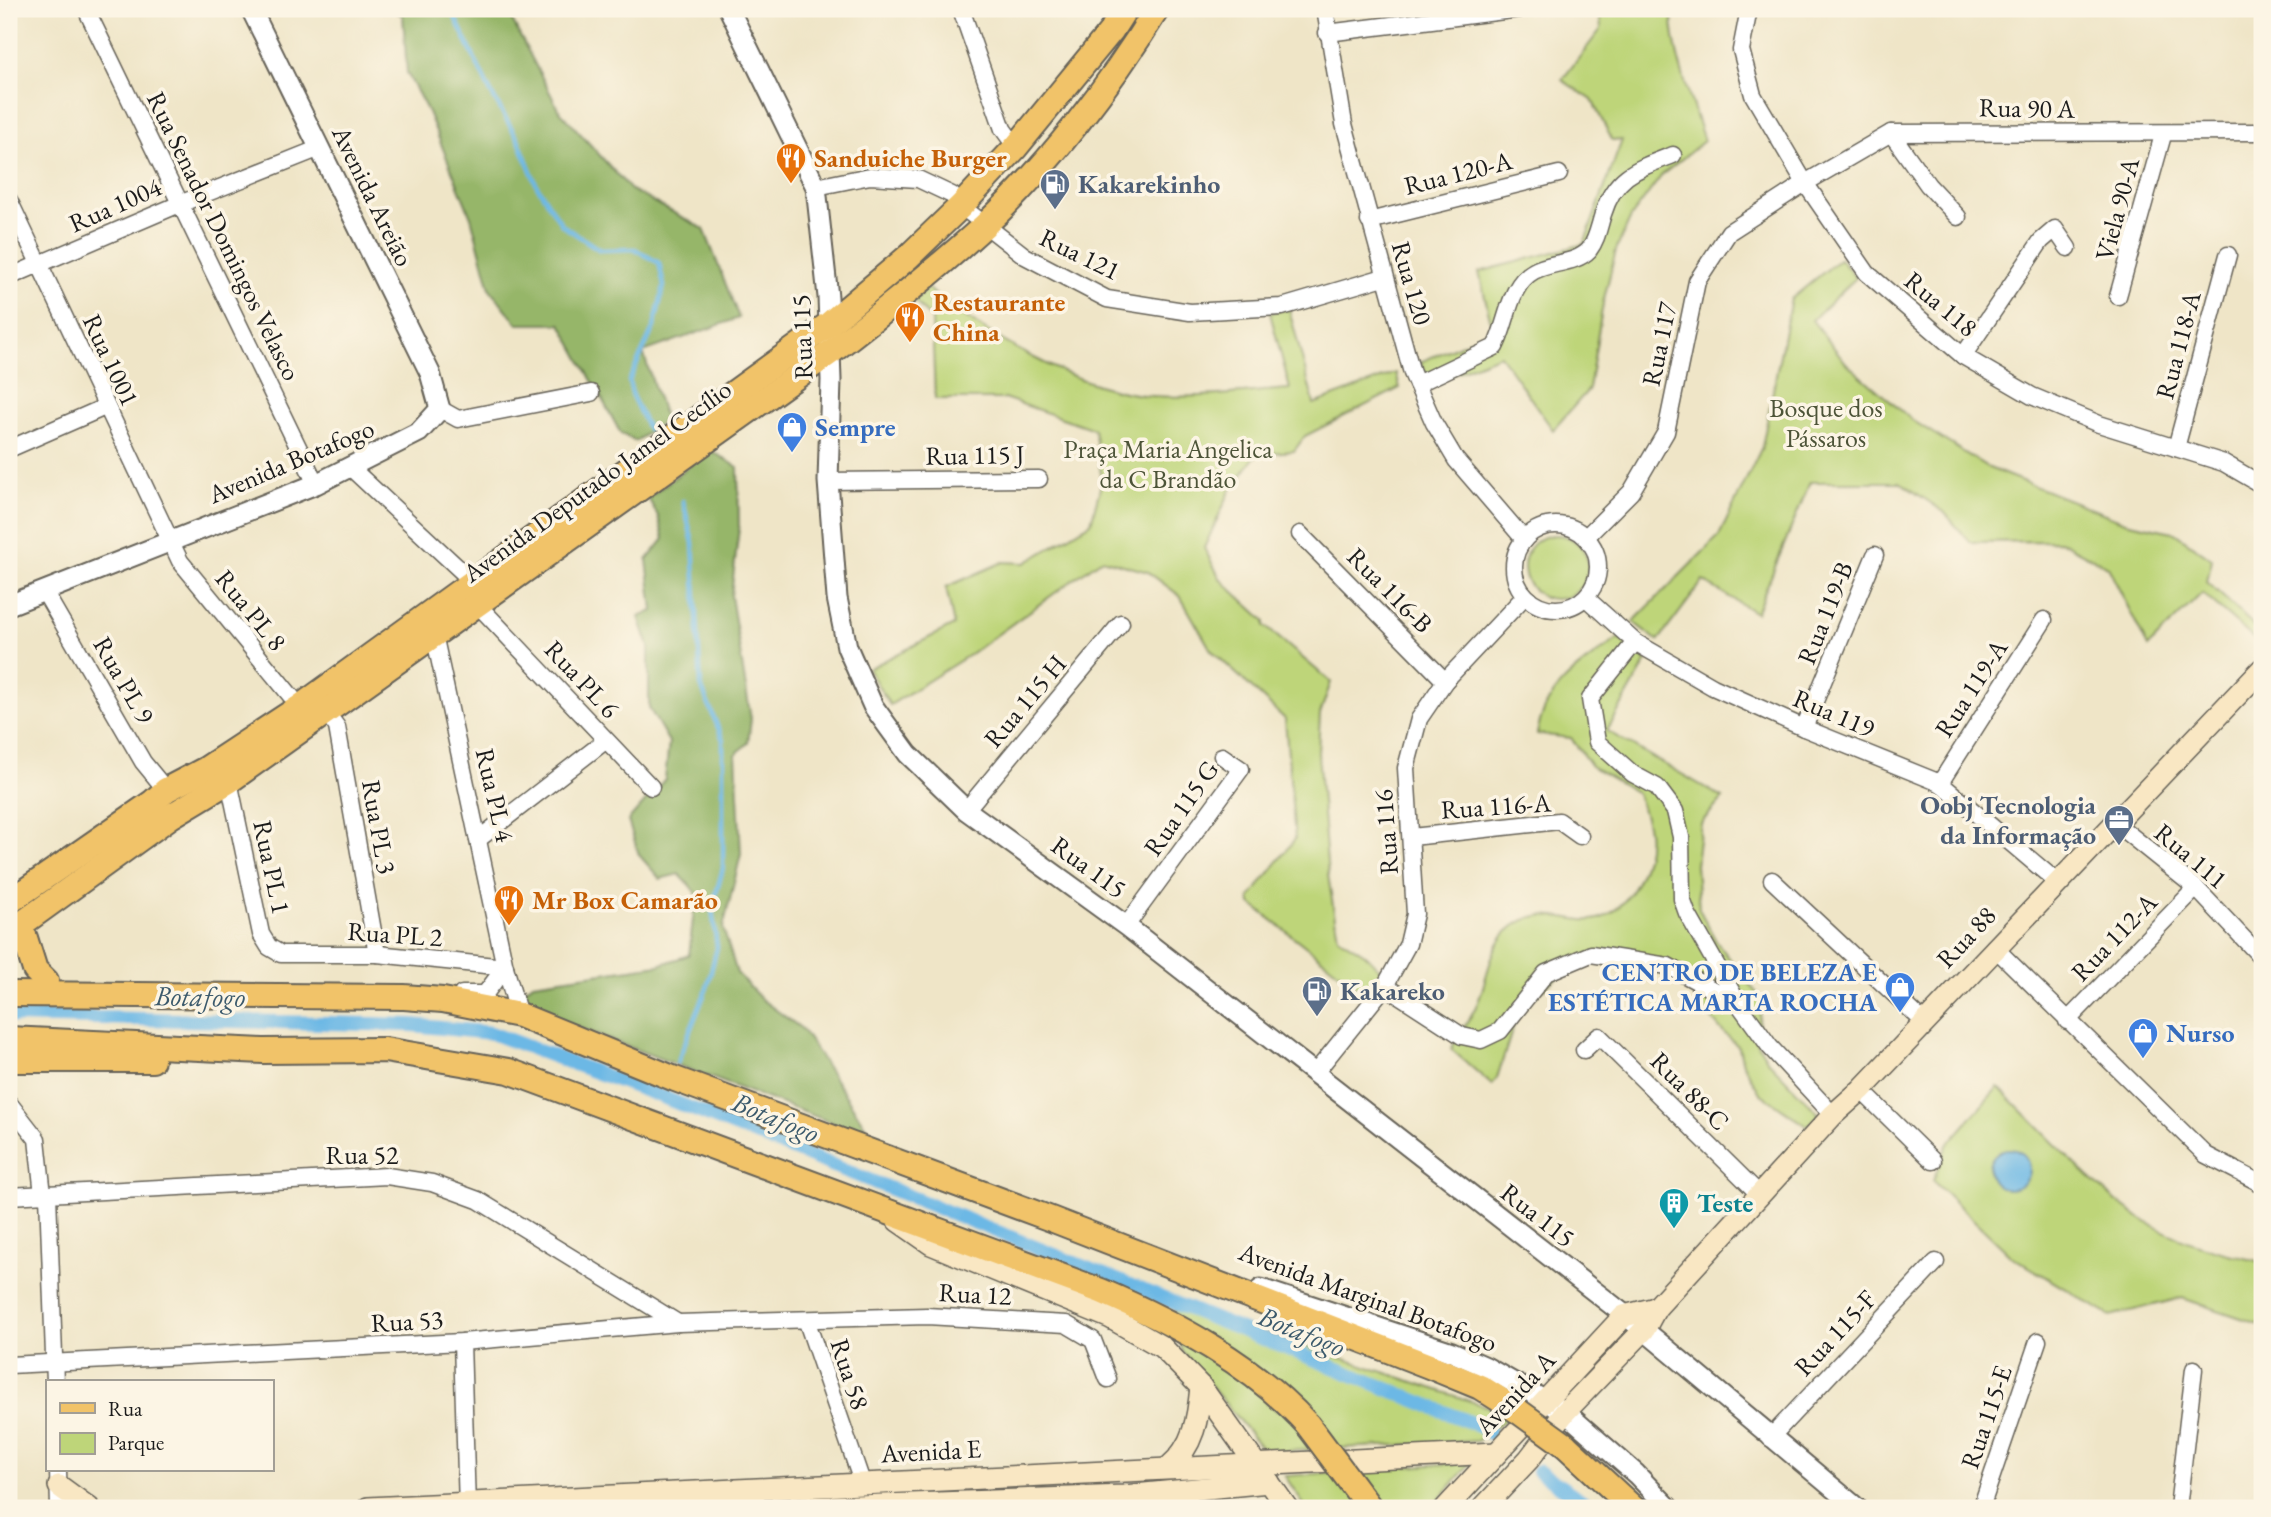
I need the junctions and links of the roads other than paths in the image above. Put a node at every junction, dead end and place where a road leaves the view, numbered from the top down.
1 (86, 9) edge
2 (251, 9) edge
3 (729, 9) edge
4 (961, 9) edge
5 (1125, 9) edge
6 (1157, 9) edge
7 (1325, 9) edge
8 (1520, 9) edge
9 (1749, 9) edge
10 (1327, 33) junction
11 (2262, 132) edge
12 (1891, 133) junction
13 (2163, 135) junction
14 (1016, 147) junction
15 (320, 148) junction
16 (1673, 155) dead end
17 (1559, 174) dead end
18 (1805, 183) junction
19 (816, 187) junction
20 (9, 200) edge
21 (182, 202) junction
22 (961, 206) junction
23 (1958, 217) dead end
24 (1370, 221) junction
25 (985, 225) junction
26 (2068, 248) dead end
27 (2228, 255) dead end
28 (41, 264) junction
29 (9, 277) edge
30 (1384, 277) junction
31 (2118, 296) dead end
32 (829, 324) junction
33 (831, 352) junction
34 (1963, 356) junction
35 (1417, 384) junction
36 (591, 393) dead end
37 (105, 407) junction
38 (440, 409) junction
39 (2176, 448) junction
40 (9, 449) edge
41 (351, 468) junction
42 (1039, 479) dead end
43 (828, 481) junction
44 (316, 484) junction
45 (2262, 485) edge
46 (1300, 534) dead end
47 (1587, 537) junction
48 (1523, 538) junction
49 (172, 539) junction
50 (1875, 555) dead end
51 (44, 591) junction
52 (474, 592) junction
53 (1524, 597) junction
54 (1586, 598) junction
55 (9, 605) edge
56 (2044, 620) dead end
57 (1121, 623) dead end
58 (434, 634) junction
59 (1635, 642) junction
60 (2262, 669) edge
61 (1445, 681) junction
62 (300, 707) junction
63 (326, 712) junction
64 (1804, 729) junction
65 (605, 741) junction
66 (1222, 756) dead end
67 (229, 781) junction
68 (1940, 783) junction
69 (651, 788) dead end
70 (165, 806) junction
71 (967, 810) junction
72 (2115, 823) junction
73 (1580, 836) dead end
74 (1412, 837) junction
75 (480, 838) junction
76 (1772, 880) dead end
77 (2057, 882) junction
78 (2196, 888) junction
79 (9, 902) edge
80 (9, 920) edge
81 (1126, 926) junction
82 (14, 941) edge
83 (1994, 947) junction
84 (2260, 950) edge
85 (281, 954) joint
86 (377, 954) junction
87 (506, 968) junction
88 (9, 979) edge
89 (46, 981) junction
90 (1385, 986) junction
91 (9, 994) edge
92 (407, 997) junction
93 (1738, 1003) junction
94 (519, 1015) junction
95 (2067, 1021) junction
96 (1925, 1023) junction
97 (9, 1039) edge
98 (1584, 1050) dead end
99 (263, 1051) junction
100 (9, 1060) edge
101 (1315, 1073) junction
102 (1861, 1090) junction
103 (9, 1104) edge
104 (1833, 1115) junction
105 (1933, 1161) dead end
106 (2262, 1184) edge
107 (45, 1195) junction
108 (1760, 1195) junction
109 (9, 1196) edge
110 (888, 1213) junction
111 (1051, 1219) junction
112 (1936, 1262) dead end
113 (1656, 1308) junction
114 (1624, 1316) junction
115 (807, 1322) junction
116 (678, 1323) junction
117 (1644, 1330) junction
118 (2038, 1341) dead end
119 (462, 1342) junction
120 (54, 1363) junction
121 (9, 1365) edge
122 (2194, 1369) dead end
123 (1108, 1379) dead end
124 (55, 1380) edge
125 (1201, 1387) junction
126 (1546, 1401) junction
127 (1566, 1412) junction
128 (1770, 1438) junction
129 (1497, 1453) junction
130 (1256, 1463) junction
131 (1169, 1467) junction
132 (59, 1478) edge
133 (872, 1482) junction
134 (1269, 1482) junction
135 (1116, 1502) edge
136 (467, 1505) edge
137 (875, 1506) edge
138 (59, 1508) edge
139 (89, 1508) edge
140 (368, 1508) edge
141 (803, 1508) edge
142 (1287, 1508) edge
143 (1370, 1508) edge
144 (1446, 1508) edge
145 (1483, 1508) edge
146 (1633, 1508) edge
147 (1669, 1508) edge
148 (1857, 1508) edge
149 (1981, 1508) edge
150 (2178, 1508) edge

1 - 21 street, Rua Senador Domingos Velasco
2 - 15 street, Avenida Areião
3 - 19 street, Rua 115
4 - 14 street
5 - 14 main road, Avenida Deputado Jamel Cecílio
6 - 25 main road, Avenida Deputado Jamel Cecílio
7 - 10 street, Rua 120
8 - 10 street
9 - 18 street, Rua 118
10 - 24 street, Rua 120
11 - 13 street, Rua 90 A
12 - 13 street, Rua 90 A
12 - 18 street, Rua 90 A
12 - 23 street
13 - 31 street, Viela 90-A
14 - 22 main road, Avenida Deputado Jamel Cecílio
15 - 21 street, Rua 1004
15 - 38 street, Avenida Areião
16 - 35 street
17 - 24 street, Rua 120-A
18 - 34 street, Rua 118
18 - 47 street, Rua 117
19 - 22 street, Rua 121
19 - 32 street, Rua 115
20 - 28 street, Rua 1001
21 - 28 street, Rua 1004
21 - 44 street, Rua Senador Domingos Velasco
22 - 25 street, Rua 121
22 - 32 main road, Avenida Deputado Jamel Cecílio
24 - 30 street, Rua 120
25 - 30 street, Rua 121
25 - 33 main road, Avenida Deputado Jamel Cecílio
26 - 34 street
27 - 39 street, Rua 118-A
28 - 29 street, Rua 1004
28 - 37 street, Rua 1001
30 - 35 street, Rua 120
32 - 33 street, Rua 115
32 - 52 main road, Avenida Deputado Jamel Cecílio
33 - 43 street, Rua 115
33 - 52 main road, Avenida Deputado Jamel Cecílio
34 - 39 street, Rua 118
35 - 48 street, Rua 120
36 - 38 street
37 - 40 street
37 - 49 street, Rua 1001
38 - 41 street, Avenida Botafogo
39 - 45 street, Rua 118
41 - 44 street, Avenida Botafogo
41 - 52 street, Rua PL 6
42 - 43 street, Rua 115 J
43 - 71 street, Rua 115
44 - 49 street, Avenida Botafogo
46 - 61 street, Rua 116-B
47 - 48 street
47 - 54 street
48 - 53 street
49 - 51 street, Avenida Botafogo
49 - 62 street, Rua PL 8
50 - 64 street, Rua 119-B
51 - 55 street, Avenida Botafogo
51 - 70 street, Rua PL 9
52 - 58 main road, Avenida Deputado Jamel Cecílio
52 - 62 main road, Avenida Deputado Jamel Cecílio
52 - 65 street, Rua PL 6
53 - 54 street
53 - 61 street, Rua 116
54 - 59 street, Rua 119
56 - 68 street, Rua 119-A
57 - 71 street, Rua 115 H
58 - 63 main road, Avenida Deputado Jamel Cecílio
58 - 75 street, Rua PL 4
59 - 64 street, Rua 119
59 - 93 street
60 - 72 main road, Rua 88
61 - 74 street, Rua 116
62 - 70 main road, Avenida Deputado Jamel Cecílio
63 - 67 main road, Avenida Deputado Jamel Cecílio
63 - 86 street, Rua PL 3
64 - 68 street, Rua 119
65 - 69 street, Rua PL 6
65 - 75 street
66 - 81 street, Rua 115 G
67 - 70 main road, Avenida Deputado Jamel Cecílio
67 - 82 main road
67 - 85 street, Rua PL 1
68 - 77 street, Rua 119
70 - 79 main road
70 - 80 main road, Avenida Deputado Jamel Cecílio
70 - 82 main road, Avenida Deputado Jamel Cecílio
71 - 81 street, Rua 115
72 - 77 main road, Rua 88
72 - 78 street, Rua 111
73 - 74 street, Rua 116-A
74 - 90 street, Rua 116
75 - 87 street, Rua PL 4
76 - 96 street
77 - 83 main road, Rua 88
78 - 84 street, Rua 111
78 - 95 street, Rua 112-A
81 - 101 street, Rua 115
82 - 89 main road
83 - 95 street
83 - 96 main road, Rua 88
85 - 86 street, Rua PL 2
86 - 87 street, Rua PL 2
87 - 92 street
87 - 94 street, Rua PL 4
88 - 89 main road
89 - 92 main road
90 - 93 street
90 - 101 street, Rua 116
91 - 92 main road, Avenida Marginal Botafogo
92 - 94 main road, Avenida Marginal Botafogo
93 - 104 street
94 - 111 main road, Avenida Marginal Botafogo
95 - 106 street
96 - 102 main road, Rua 88
97 - 99 main road
98 - 108 street, Rua 88-C
99 - 100 main road
99 - 110 main road
101 - 114 street, Rua 115
102 - 104 main road, Rua 88
102 - 105 street
103 - 107 street
104 - 108 main road, Rua 88
107 - 109 street, Rua 52
107 - 116 street, Rua 52
107 - 120 street
108 - 113 main road, Rua 88
110 - 125 main road
110 - 143 main road, bridge
111 - 126 street, Avenida Marginal Botafogo
111 - 146 main road, Avenida Marginal Botafogo, bridge
112 - 128 street, Rua 115-F
113 - 114 main road
113 - 117 main road, Rua 88
114 - 117 street, Rua 115
114 - 126 main road, Avenida A
115 - 116 street, Rua 53
115 - 123 street, Rua 12
115 - 133 street, Rua 58
116 - 119 street, Rua 53
117 - 127 main road, Avenida A
117 - 128 street, Rua 115
118 - 149 street, Rua 115-E
119 - 120 street, Rua 53
119 - 136 street
120 - 121 street, Rua 53
120 - 124 street
122 - 150 street
125 - 130 main road
125 - 131 main road
126 - 127 street, Avenida Marginal Botafogo
126 - 129 main road, Avenida A
127 - 145 main road, Avenida A
127 - 147 street, Avenida Marginal Botafogo
128 - 148 street, Rua 115
129 - 130 main road, Avenida E
129 - 144 main road, Avenida A
130 - 131 main road, Avenida E
130 - 134 main road
131 - 133 main road, Avenida E
132 - 138 street
132 - 139 main road
133 - 136 main road, Avenida E
133 - 137 street
134 - 135 main road, Avenida E
134 - 142 main road
135 - 137 main road, Avenida E
136 - 140 main road, Avenida E
137 - 141 main road, Avenida E

